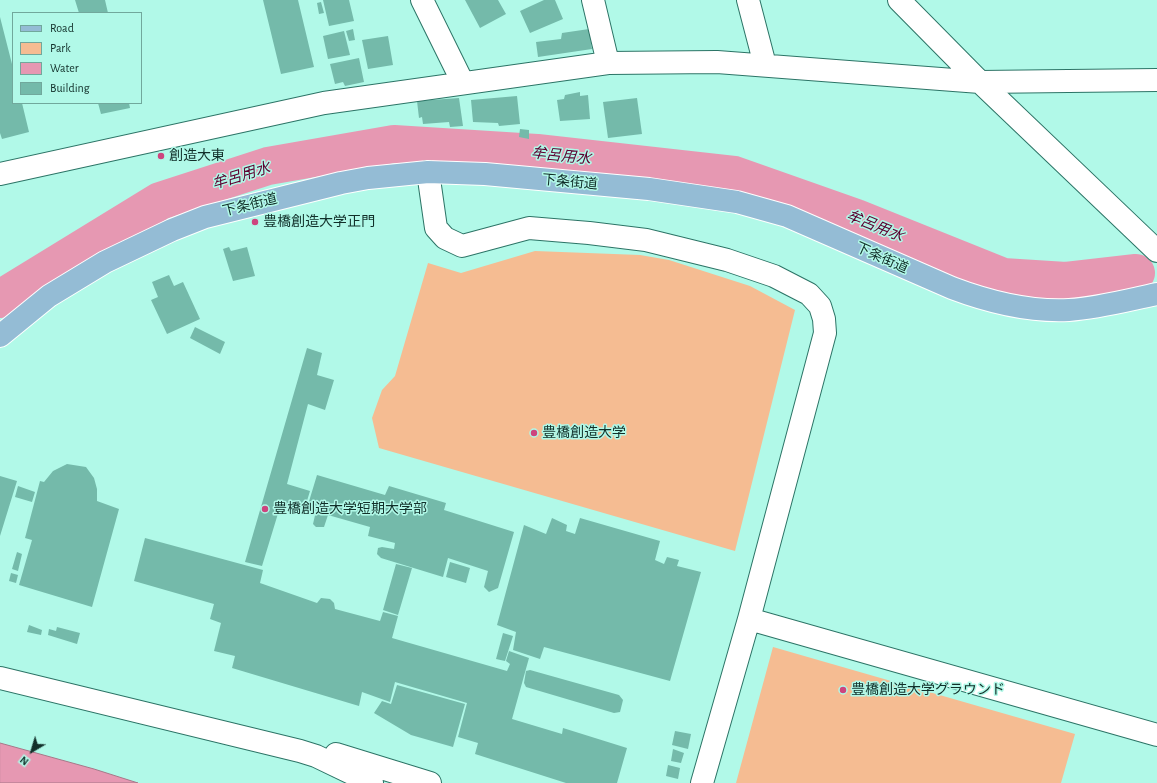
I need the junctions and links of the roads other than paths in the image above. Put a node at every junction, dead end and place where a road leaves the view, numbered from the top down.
1 (422, 0) edge
2 (593, 0) edge
3 (748, 0) edge
4 (899, 0) edge
5 (608, 63) junction
6 (765, 65) junction
7 (1157, 80) edge
8 (980, 82) junction
9 (463, 83) junction
10 (428, 172) junction
11 (0, 174) edge
12 (1157, 251) edge
13 (1157, 294) edge
14 (0, 336) edge
15 (748, 619) junction
16 (0, 678) edge
17 (1157, 735) edge
18 (316, 756) junction
19 (372, 783) edge
20 (430, 783) edge
21 (702, 783) edge

1 - 9 street
2 - 5 street
3 - 6 street
4 - 8 street
5 - 6 street
5 - 9 street
6 - 8 street
7 - 8 street
8 - 12 street
9 - 11 street
10 - 13 main road, 下条街道
10 - 14 main road, 下条街道
10 - 15 street
15 - 17 street
15 - 21 street
16 - 18 street
18 - 19 street
18 - 20 street

